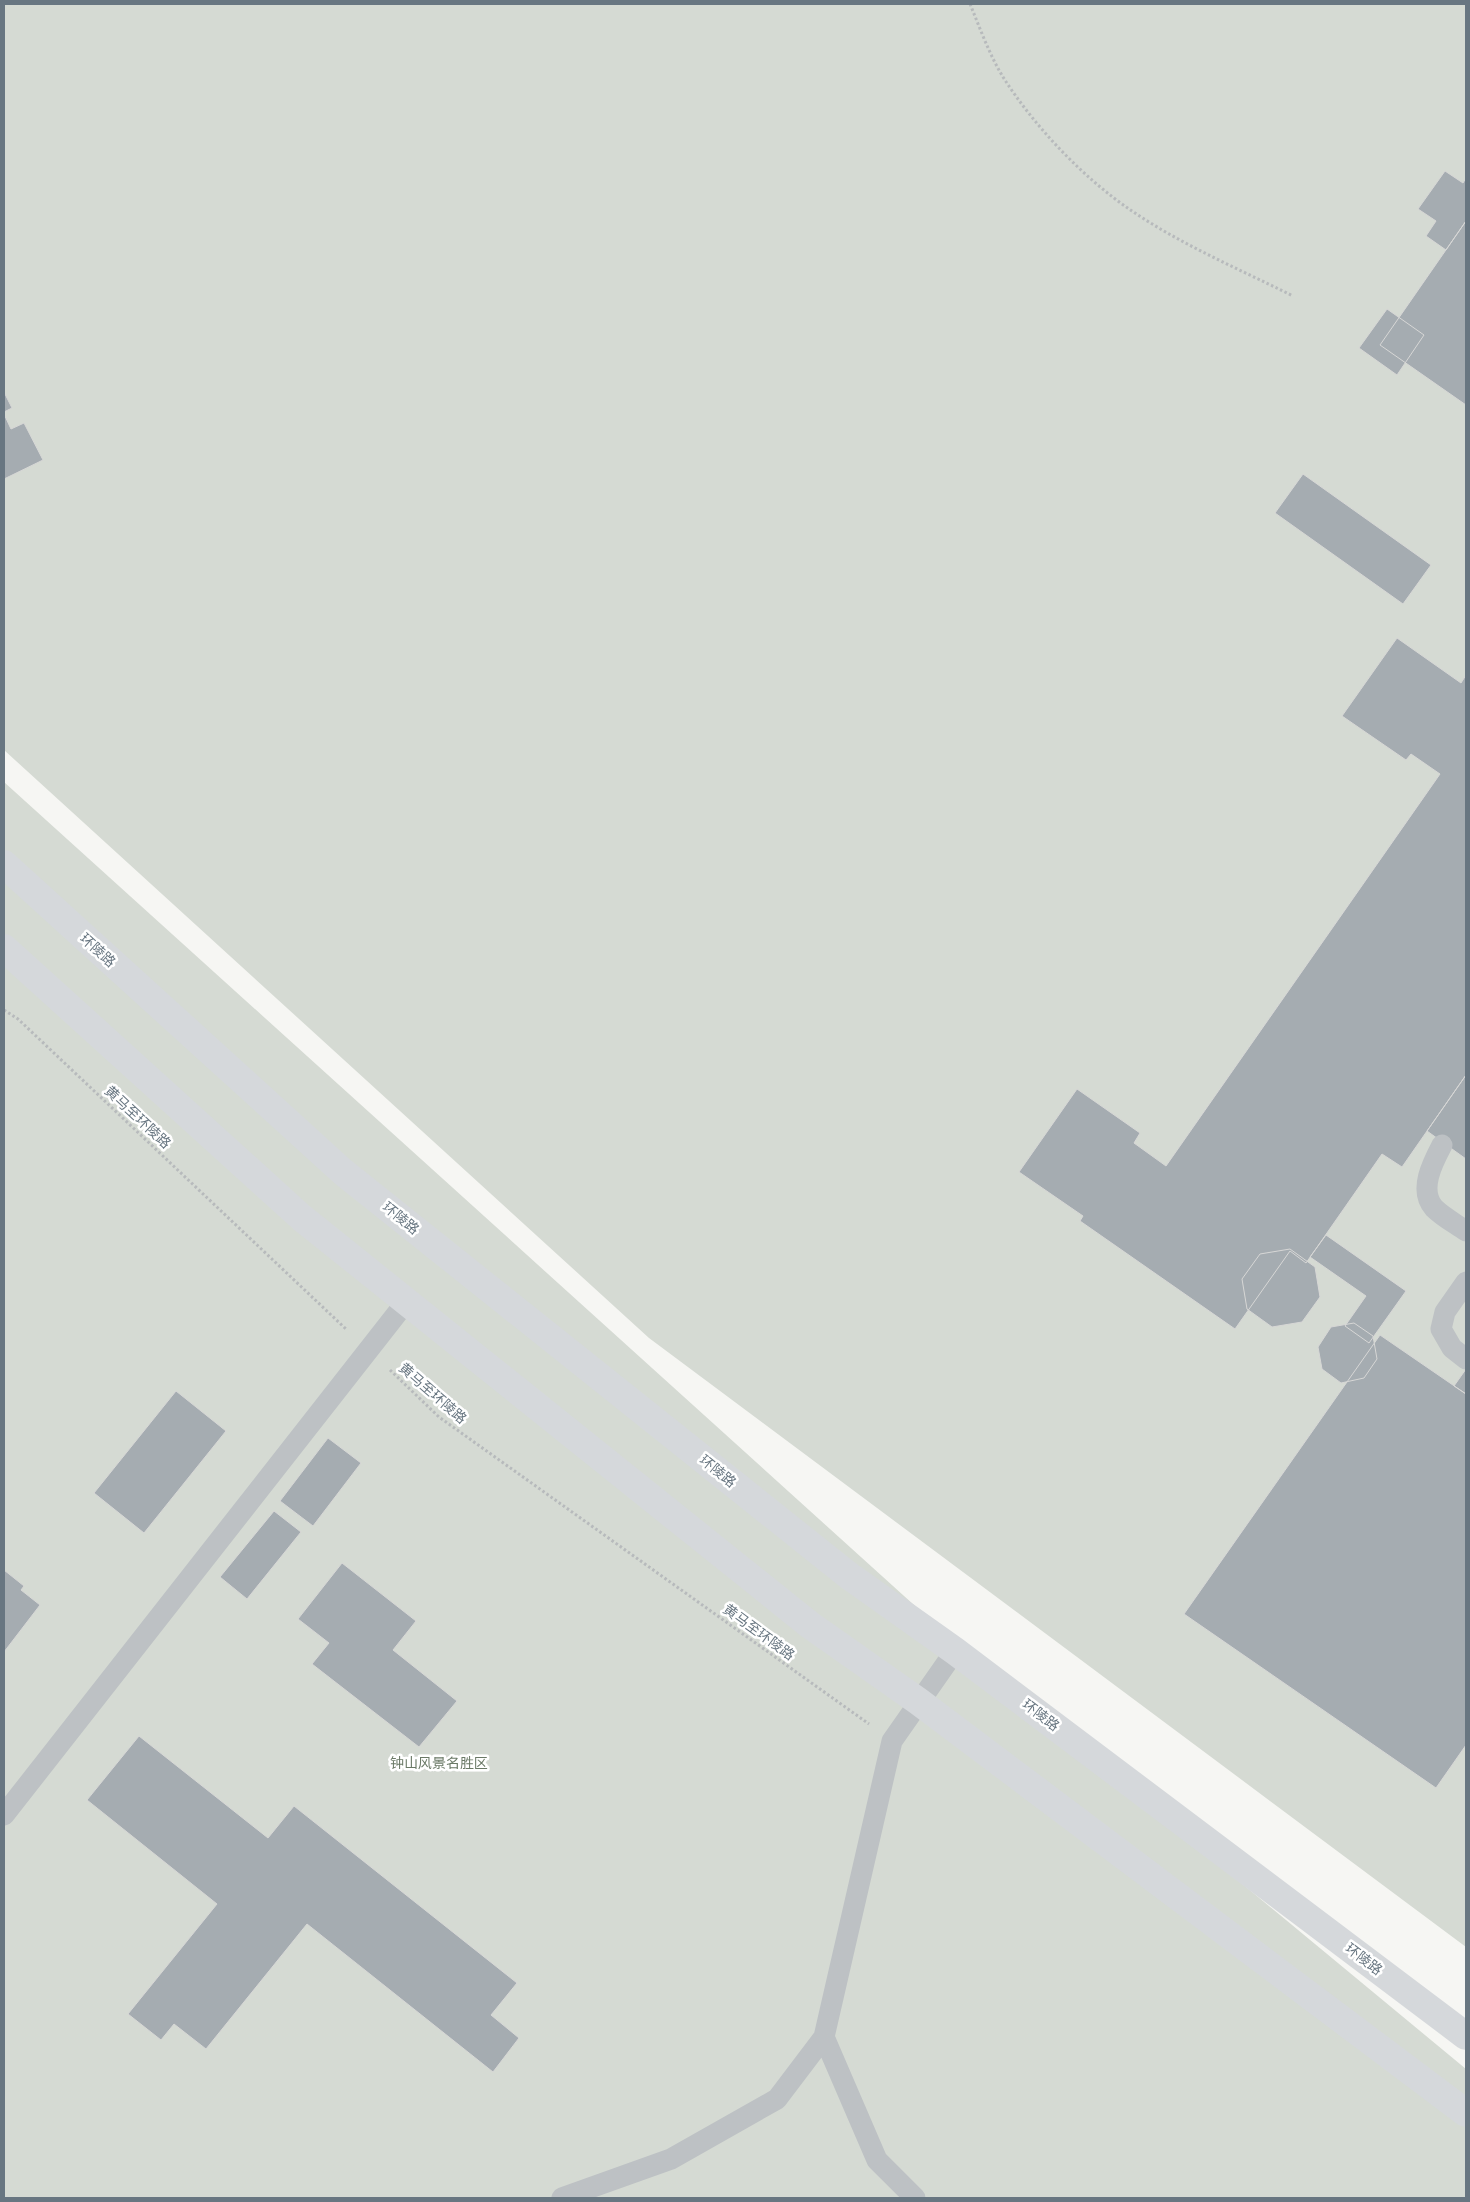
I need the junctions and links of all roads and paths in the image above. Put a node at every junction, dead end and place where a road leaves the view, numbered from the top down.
1 (970, 4) edge
2 (1293, 296) dead end
3 (4, 864) edge
4 (4, 948) edge
5 (4, 1010) edge
6 (1442, 1145) dead end
7 (1466, 1231) edge
8 (1466, 1282) edge
9 (406, 1302) junction
10 (368, 1350) junction
11 (1466, 1359) edge
12 (955, 1651) junction
13 (918, 1701) junction
14 (892, 1741) junction
15 (4, 1814) edge
16 (1466, 2036) edge
17 (824, 2037) junction
18 (1466, 2113) edge
19 (562, 2198) edge
20 (915, 2198) edge

1 - 2 path
3 - 12 main road, 环陵路
4 - 9 main road
5 - 10 path, 黄马至环陵路
6 - 7 lane
8 - 11 lane
9 - 10 lane
9 - 13 main road
10 - 14 path, 黄马至环陵路
10 - 15 lane
12 - 13 lane
12 - 16 main road, 环陵路
13 - 14 lane
13 - 18 main road
14 - 17 lane
17 - 19 lane
17 - 20 lane

